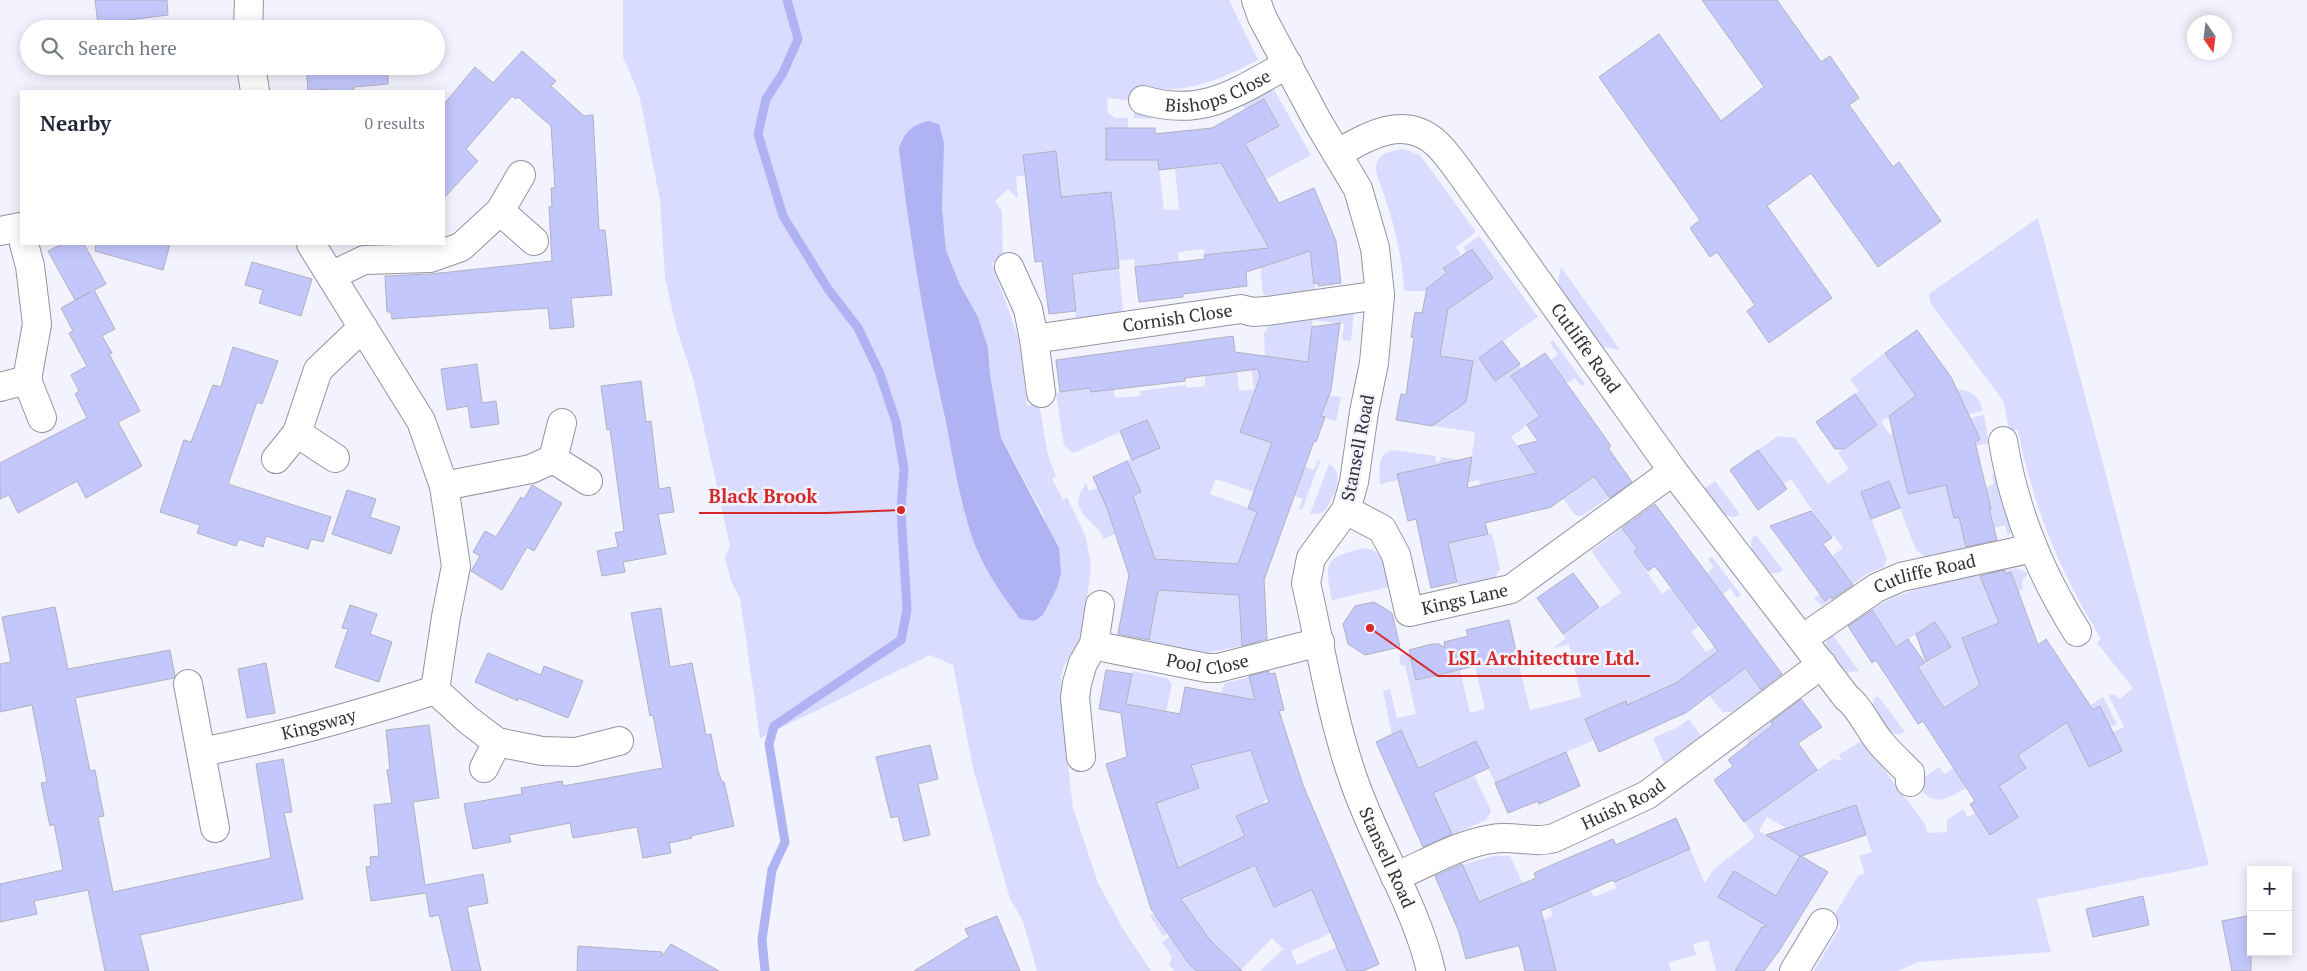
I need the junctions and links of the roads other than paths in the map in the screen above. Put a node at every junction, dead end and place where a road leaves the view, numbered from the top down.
1 (249, 0) edge
2 (1256, 0) edge
3 (248, 20) edge
4 (1288, 64) junction
5 (252, 75) edge
6 (255, 90) edge
7 (1143, 100) dead end
8 (1337, 154) junction
9 (521, 175) dead end
10 (500, 211) junction
11 (534, 241) dead end
12 (22, 245) edge
13 (312, 245) edge
14 (1009, 267) dead end
15 (330, 276) junction
16 (1380, 295) junction
17 (363, 328) junction
18 (1034, 339) junction
19 (27, 380) junction
20 (0, 387) edge
21 (1041, 393) dead end
22 (42, 418) dead end
23 (562, 423) dead end
24 (297, 434) junction
25 (2004, 441) dead end
26 (335, 458) dead end
27 (276, 459) dead end
28 (553, 459) junction
29 (1673, 471) junction
30 (588, 481) dead end
31 (444, 486) junction
32 (1346, 510) junction
33 (2033, 548) junction
34 (1100, 605) dead end
35 (2077, 632) dead end
36 (1802, 639) junction
37 (1320, 642) junction
38 (1094, 644) junction
39 (1822, 664) junction
40 (188, 684) dead end
41 (435, 690) junction
42 (620, 741) dead end
43 (497, 742) junction
44 (201, 752) junction
45 (1081, 757) dead end
46 (484, 768) dead end
47 (1910, 782) dead end
48 (215, 828) dead end
49 (1395, 877) junction
50 (1823, 923) dead end
51 (1431, 971) edge
52 (1794, 971) edge

1 - 3 street
2 - 4 street, Stansell Road
4 - 7 street, Bishops Close
4 - 8 street, Stansell Road
5 - 6 street
8 - 16 street, Stansell Road
8 - 29 street, Cutliffe Road
9 - 10 street
10 - 11 street
10 - 15 street
12 - 19 street
13 - 15 street
14 - 18 street
15 - 17 street
16 - 18 street, Cornish Close
16 - 32 street, Stansell Road
17 - 24 street
17 - 31 street
18 - 21 street
19 - 20 street
19 - 22 street
23 - 28 street
24 - 26 street
24 - 27 street
25 - 33 street
28 - 30 street
28 - 31 street
29 - 32 street, Kings Lane
29 - 36 street, Cutliffe Road
31 - 41 street
32 - 37 street, Stansell Road
33 - 35 street
33 - 36 street, Cutliffe Road
34 - 38 street
36 - 39 street, Cutliffe Road
37 - 38 street, Pool Close
37 - 49 street, Stansell Road
38 - 45 street
39 - 47 street, Cutliffe Road
39 - 49 street, Huish Road
40 - 44 street
41 - 43 street
41 - 44 street, Kingsway
42 - 43 street
43 - 46 street
44 - 48 street
49 - 51 street, Stansell Road
50 - 52 street

